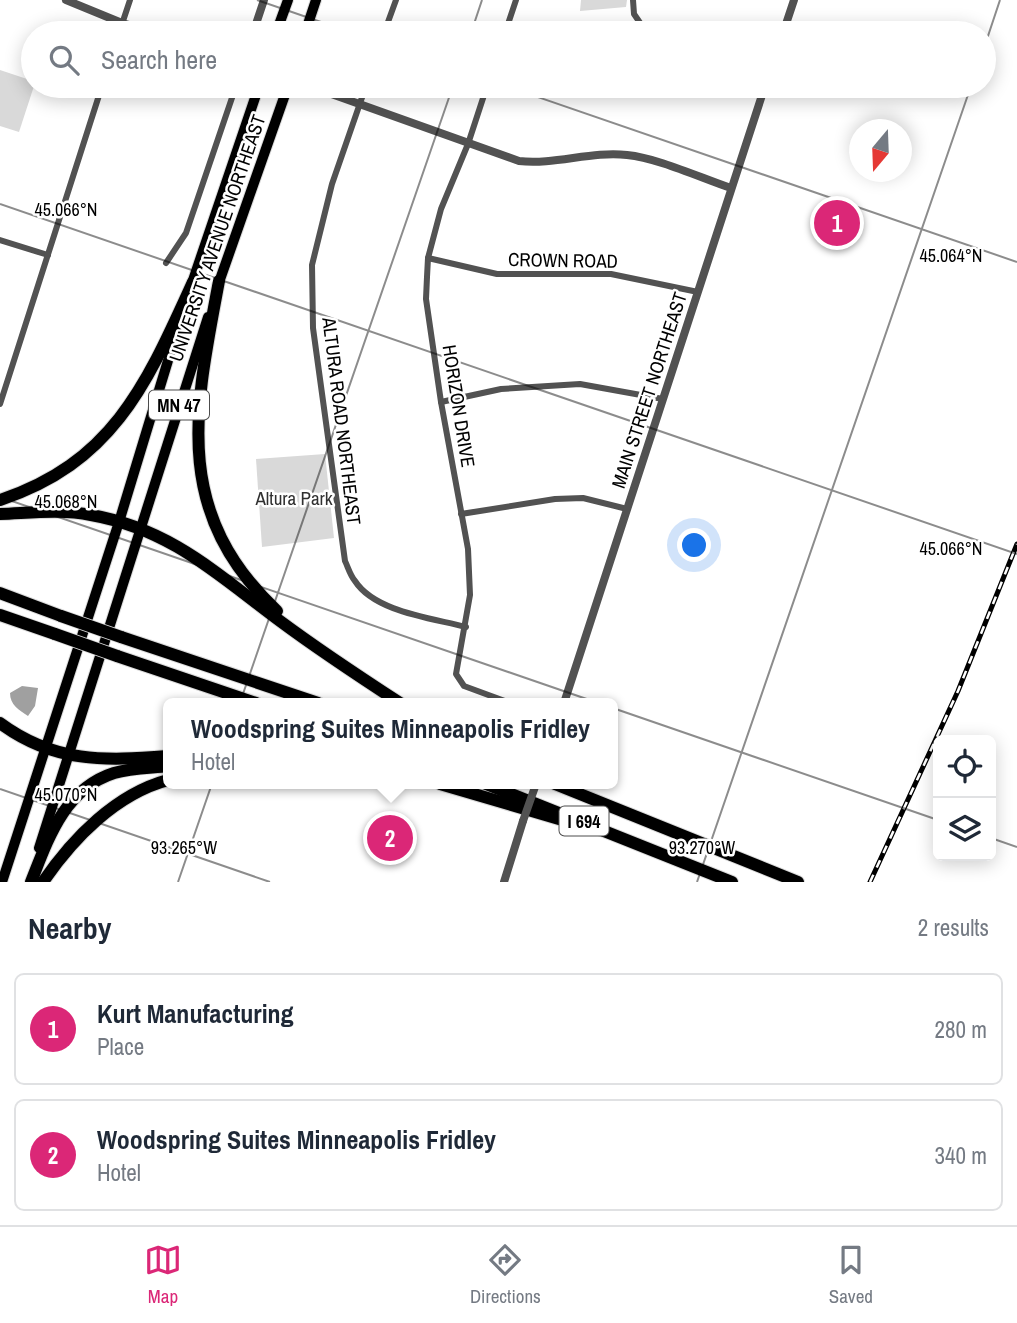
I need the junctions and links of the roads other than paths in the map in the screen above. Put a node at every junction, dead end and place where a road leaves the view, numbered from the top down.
1 (66, 0) edge
2 (130, 0) edge
3 (264, 0) edge
4 (288, 0) edge
5 (316, 0) edge
6 (396, 0) edge
7 (516, 0) edge
8 (633, 0) edge
9 (794, 0) edge
10 (117, 21) edge
11 (123, 21) edge
12 (257, 21) edge
13 (280, 21) edge
14 (309, 21) edge
15 (388, 21) edge
16 (509, 21) edge
17 (639, 21) edge
18 (787, 21) edge
19 (98, 98) edge
20 (232, 98) edge
21 (255, 98) edge
22 (284, 98) edge
23 (341, 98) edge
24 (362, 98) edge
25 (483, 98) edge
26 (761, 98) edge
27 (359, 105) junction
28 (468, 144) junction
29 (731, 188) junction
30 (0, 240) edge
31 (48, 255) junction
32 (428, 258) junction
33 (166, 263) dead end
34 (219, 281) junction
35 (193, 282) junction
36 (698, 292) junction
37 (663, 399) junction
38 (441, 402) junction
39 (0, 404) edge
40 (0, 500) edge
41 (627, 509) junction
42 (0, 514) edge
43 (461, 514) junction
44 (119, 522) junction
45 (142, 530) junction
46 (0, 593) edge
47 (0, 615) edge
48 (466, 627) junction
49 (346, 666) junction
50 (242, 698) edge
51 (303, 698) edge
52 (393, 698) edge
53 (496, 698) edge
54 (566, 698) edge
55 (0, 723) edge
56 (45, 748) junction
57 (69, 755) junction
58 (163, 756) edge
59 (163, 767) edge
60 (163, 782) edge
61 (457, 789) edge
62 (499, 789) edge
63 (534, 789) edge
64 (570, 789) edge
65 (682, 861) junction
66 (2, 882) edge
67 (29, 882) edge
68 (43, 882) edge
69 (504, 882) edge
70 (732, 882) edge
71 (798, 882) edge

1 - 10 street
2 - 11 street
3 - 12 street
4 - 13 main road
5 - 14 main road
6 - 15 street
7 - 16 street
8 - 17 street
9 - 18 street
19 - 31 street
20 - 33 street, UNIVERSITY AVENUE NORTHEAST
21 - 35 main road, UNIVERSITY AVENUE NORTHEAST / MN 47
22 - 34 main road, UNIVERSITY AVENUE NORTHEAST / MN 47
23 - 27 street
24 - 27 street, ALTURA ROAD NORTHEAST
25 - 28 street, HORIZON DRIVE
26 - 29 street, MAIN STREET NORTHEAST
27 - 28 street
27 - 48 street, ALTURA ROAD NORTHEAST
28 - 29 street
28 - 32 street, HORIZON DRIVE
29 - 36 street, MAIN STREET NORTHEAST
30 - 31 street
31 - 39 street
32 - 36 street, CROWN ROAD
32 - 38 street, HORIZON DRIVE
34 - 45 main road, UNIVERSITY AVENUE NORTHEAST / MN 47
34 - 49 highway
35 - 40 highway
35 - 44 main road, UNIVERSITY AVENUE NORTHEAST / MN 47
36 - 37 street, MAIN STREET NORTHEAST
37 - 38 street
37 - 41 street, MAIN STREET NORTHEAST
38 - 43 street, HORIZON DRIVE
41 - 43 street
41 - 54 street, MAIN STREET NORTHEAST
42 - 44 highway
43 - 48 street, HORIZON DRIVE
44 - 45 highway
44 - 56 main road, UNIVERSITY AVENUE NORTHEAST / MN 47
45 - 49 highway
45 - 57 main road, UNIVERSITY AVENUE NORTHEAST / MN 47
46 - 51 highway, bridge
47 - 50 highway, bridge
48 - 53 street, HORIZON DRIVE
49 - 52 highway
55 - 56 highway
56 - 57 highway
56 - 66 main road, UNIVERSITY AVENUE NORTHEAST / MN 47
57 - 58 highway
57 - 67 main road, UNIVERSITY AVENUE NORTHEAST / MN 47
59 - 67 highway
60 - 68 highway
61 - 65 highway
62 - 65 highway, I 694
63 - 69 street, bridge
64 - 71 highway, I 694
65 - 70 highway, I 694

